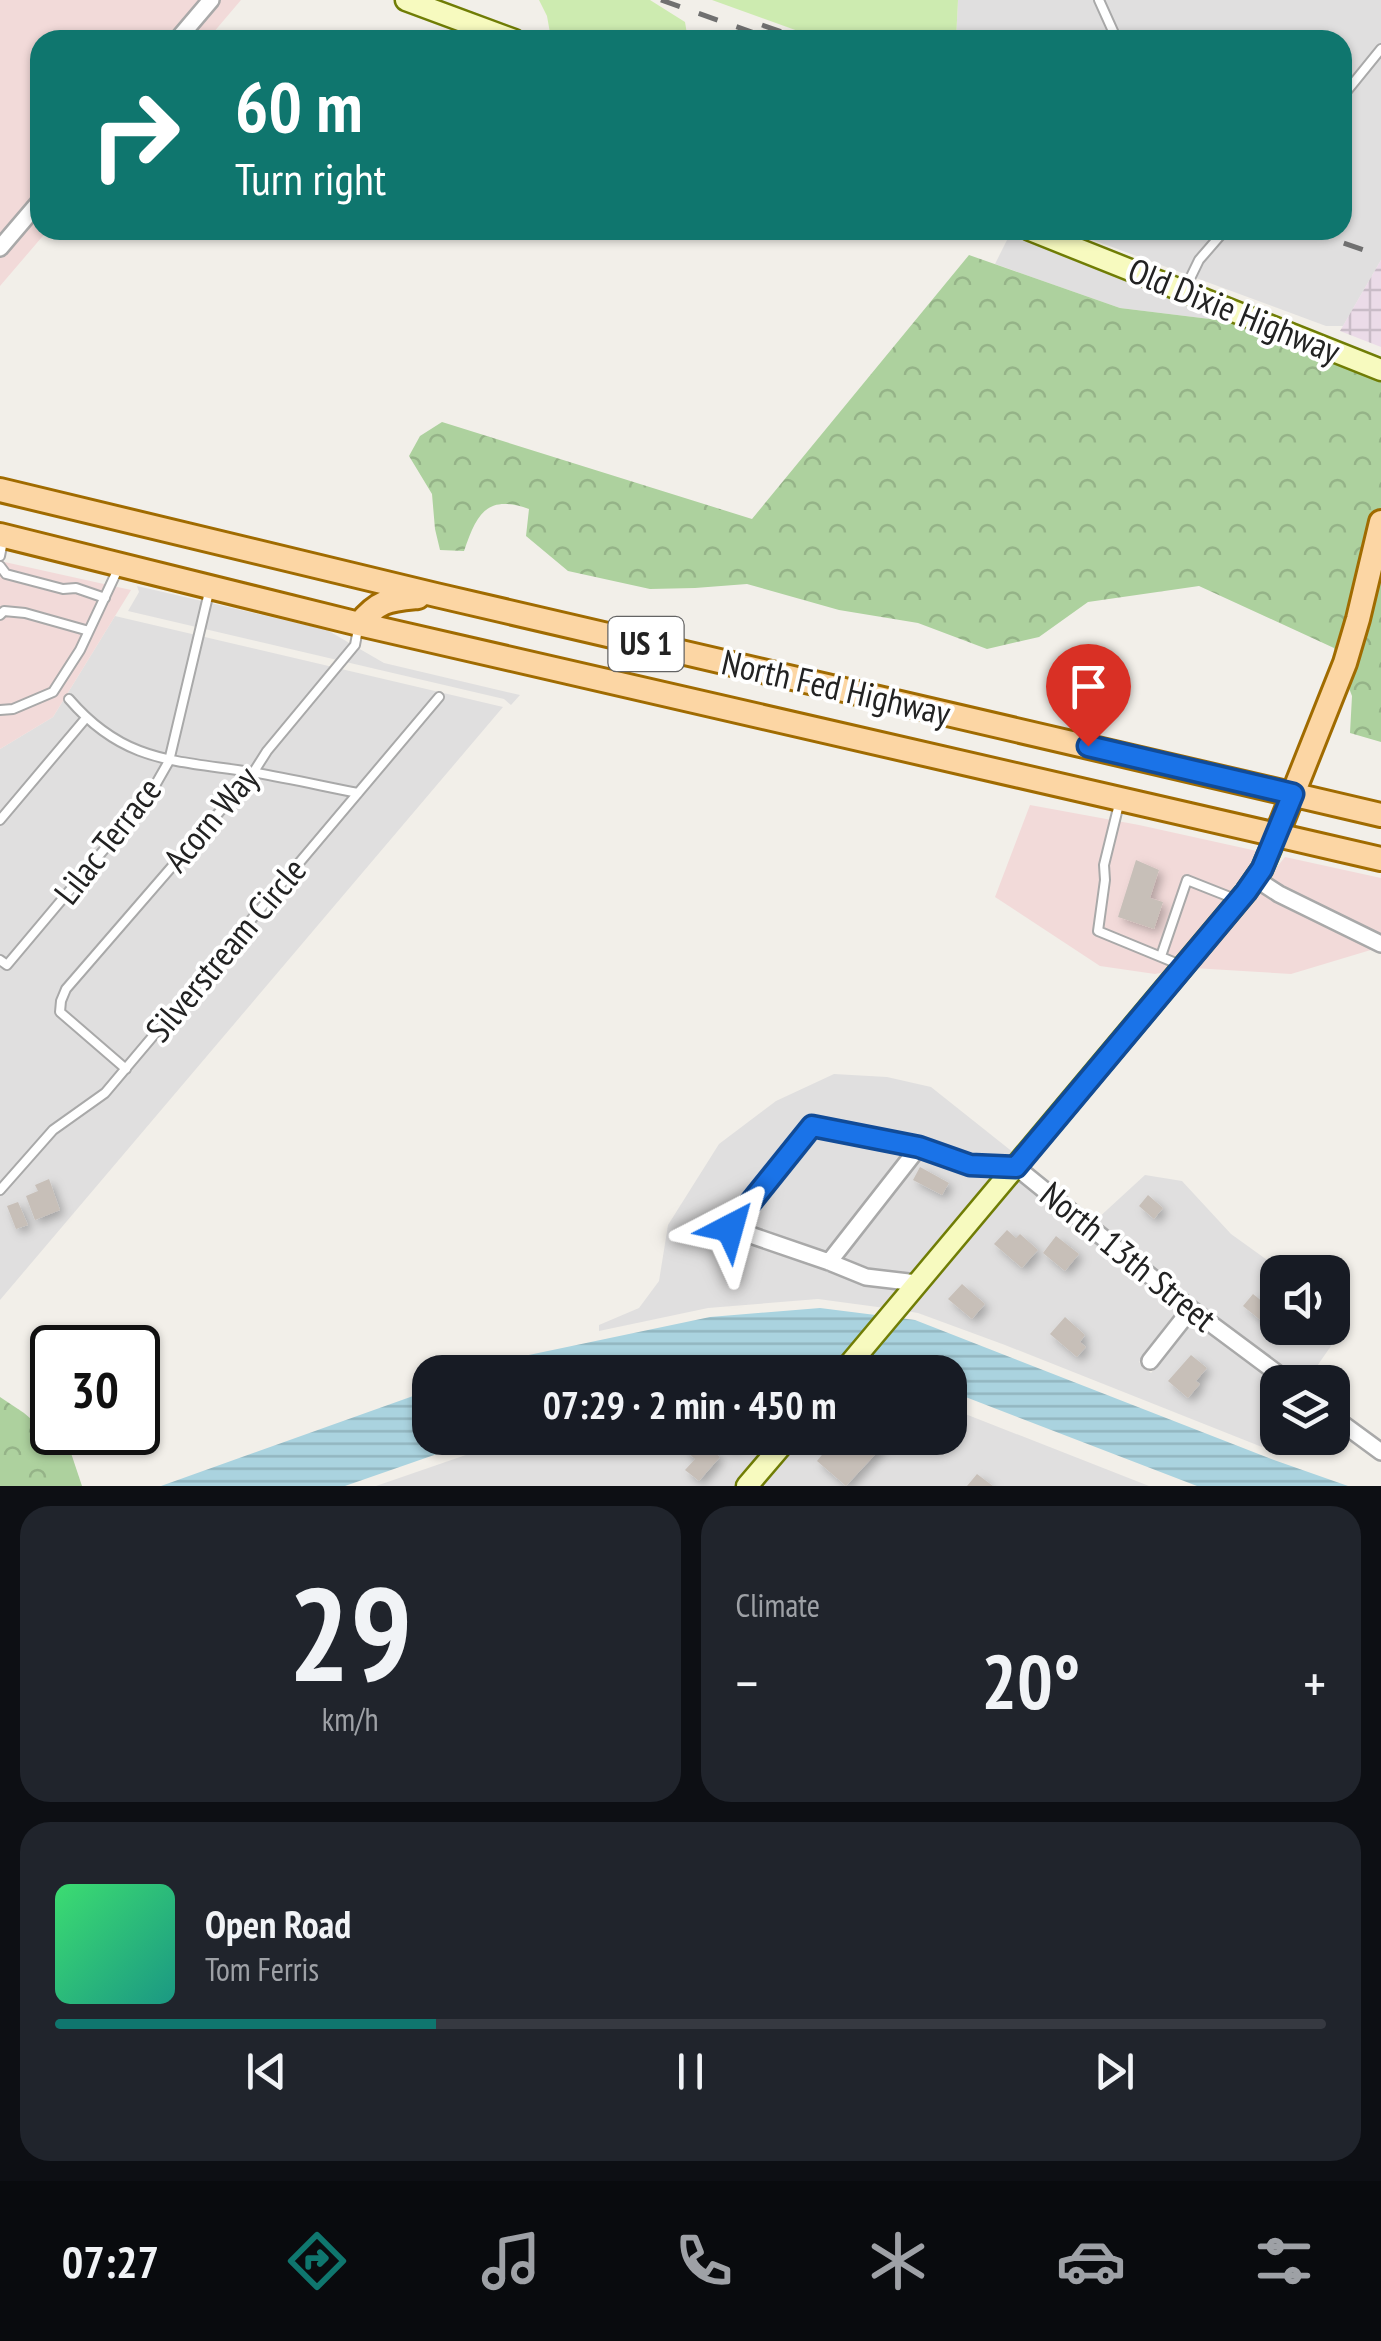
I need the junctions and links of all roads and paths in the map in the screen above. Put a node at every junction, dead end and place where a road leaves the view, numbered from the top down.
1 (211, 0) edge
2 (406, 0) edge
3 (1099, 0) edge
4 (186, 30) edge
5 (487, 30) edge
6 (1112, 30) edge
7 (1381, 48) edge
8 (1352, 84) edge
9 (30, 213) edge
10 (1055, 240) edge
11 (1216, 240) edge
12 (0, 248) edge
13 (1184, 291) junction
14 (1381, 370) edge
15 (0, 490) edge
16 (1381, 522) edge
17 (2, 543) edge
18 (120, 565) junction
19 (0, 566) edge
20 (210, 587) junction
21 (436, 595) junction
22 (105, 598) junction
23 (0, 615) edge
24 (359, 624) junction
25 (89, 631) junction
26 (439, 697) dead end
27 (69, 698) dead end
28 (0, 710) edge
29 (86, 718) junction
30 (169, 761) junction
31 (253, 773) junction
32 (358, 793) junction
33 (1293, 794) junction
34 (1120, 800) junction
35 (1381, 814) edge
36 (0, 820) edge
37 (1277, 834) junction
38 (1381, 858) edge
39 (1256, 879) junction
40 (1239, 900) junction
41 (1381, 944) edge
42 (1161, 956) junction
43 (3, 962) edge
44 (1185, 967) junction
45 (126, 1069) junction
46 (919, 1147) junction
47 (1016, 1167) junction
48 (0, 1190) edge
49 (829, 1262) junction
50 (917, 1284) junction
51 (1191, 1309) junction
52 (857, 1355) edge
53 (1150, 1362) dead end
54 (1265, 1365) edge
55 (1350, 1429) edge
56 (1381, 1452) edge
57 (773, 1455) edge
58 (747, 1486) edge

1 - 4 street
2 - 5 street
3 - 6 lane
7 - 8 lane
9 - 12 street
10 - 13 street, Old Dixie Highway
11 - 13 lane
13 - 14 street, Old Dixie Highway
15 - 21 main road, North Fed Highway / US 1
16 - 33 main road
17 - 18 main road, North Fed Highway / US 1
18 - 20 main road, North Fed Highway / US 1
18 - 22 lane
19 - 22 lane
20 - 24 main road, North Fed Highway / US 1
20 - 30 lane, Lilac Terrace
21 - 24 main road
21 - 33 main road, North Fed Highway / US 1
22 - 25 lane
23 - 25 lane
24 - 31 lane, Acorn Way
24 - 34 main road, North Fed Highway / US 1
25 - 28 lane
26 - 32 lane, Silverstream Circle
27 - 29 lane
29 - 30 lane
29 - 36 lane
30 - 31 lane
30 - 43 lane, Lilac Terrace
31 - 32 lane
31 - 45 lane, Acorn Way
32 - 45 lane, Silverstream Circle
33 - 35 main road, North Fed Highway / US 1
33 - 37 main road
34 - 37 main road, North Fed Highway / US 1
34 - 42 lane
37 - 38 main road, North Fed Highway / US 1
37 - 39 street
39 - 40 street
39 - 41 street
40 - 42 lane
40 - 44 street
42 - 44 lane
44 - 47 street
45 - 48 lane, Silverstream Circle
46 - 47 street
46 - 49 street
46 - 49 street
47 - 50 street
47 - 51 street, North 13th Street
49 - 50 street
50 - 52 street
51 - 53 street
51 - 54 street, North 13th Street
55 - 56 street
57 - 58 street

